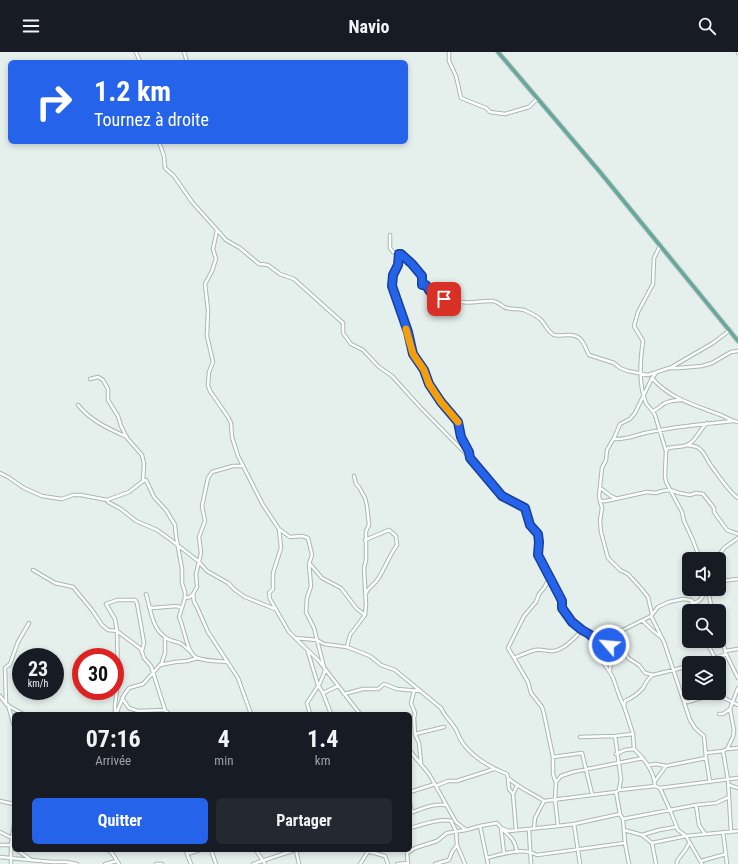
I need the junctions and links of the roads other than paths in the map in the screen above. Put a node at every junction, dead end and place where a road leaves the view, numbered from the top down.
1 (449, 52) edge
2 (498, 52) edge
3 (537, 99) junction
4 (160, 144) edge
5 (217, 230) junction
6 (390, 235) dead end
7 (660, 246) junction
8 (399, 254) junction
9 (426, 285) junction
10 (452, 299) junction
11 (730, 330) junction
12 (738, 341) edge
13 (738, 351) edge
14 (669, 368) junction
15 (656, 372) junction
16 (640, 373) junction
17 (652, 378) junction
18 (90, 379) dead end
19 (644, 396) junction
20 (682, 400) junction
21 (78, 405) dead end
22 (653, 411) junction
23 (733, 422) junction
24 (738, 422) edge
25 (707, 423) junction
26 (660, 430) junction
27 (127, 438) junction
28 (613, 439) junction
29 (688, 445) junction
30 (666, 451) junction
31 (470, 458) junction
32 (243, 466) junction
33 (0, 473) edge
34 (354, 476) dead end
35 (143, 481) junction
36 (600, 488) junction
37 (670, 490) junction
38 (738, 498) edge
39 (615, 499) junction
40 (600, 501) junction
41 (108, 502) dead end
42 (279, 529) junction
43 (738, 534) edge
44 (738, 538) edge
45 (365, 540) junction
46 (178, 545) junction
47 (697, 552) edge
48 (721, 552) edge
49 (198, 561) junction
50 (310, 564) junction
51 (33, 570) dead end
52 (550, 577) junction
53 (738, 579) edge
54 (726, 580) edge
55 (146, 594) dead end
56 (193, 594) junction
57 (366, 594) junction
58 (703, 596) edge
59 (190, 597) junction
60 (185, 598) junction
61 (691, 600) junction
62 (194, 602) junction
63 (692, 604) edge
64 (149, 607) junction
65 (182, 608) junction
66 (276, 609) junction
67 (365, 615) junction
68 (652, 615) junction
69 (643, 621) junction
70 (29, 623) dead end
71 (582, 630) junction
72 (117, 631) junction
73 (589, 634) junction
74 (165, 637) junction
75 (294, 638) junction
76 (662, 638) junction
77 (317, 640) junction
78 (597, 641) junction
79 (603, 642) junction
80 (347, 647) junction
81 (725, 648) edge
82 (738, 649) edge
83 (307, 650) junction
84 (142, 652) junction
85 (726, 652) junction
86 (192, 653) junction
87 (719, 656) edge
88 (198, 658) junction
89 (514, 658) junction
90 (226, 662) junction
91 (160, 665) junction
92 (682, 668) edge
93 (673, 670) junction
94 (325, 671) junction
95 (610, 672) junction
96 (153, 674) junction
97 (653, 675) junction
98 (738, 678) edge
99 (318, 685) junction
100 (338, 686) junction
101 (738, 688) edge
102 (414, 691) junction
103 (420, 691) junction
104 (323, 692) junction
105 (344, 694) junction
106 (124, 695) edge
107 (0, 696) edge
108 (121, 700) edge
109 (123, 700) edge
110 (685, 701) junction
111 (732, 703) junction
112 (7, 704) junction
113 (738, 705) edge
114 (624, 706) junction
115 (730, 709) junction
116 (165, 710) joint
117 (20, 712) edge
118 (116, 712) edge
119 (117, 712) edge
120 (250, 712) edge
121 (309, 712) edge
122 (330, 712) edge
123 (358, 712) edge
124 (719, 714) dead end
125 (12, 720) edge
126 (444, 727) dead end
127 (415, 734) junction
128 (633, 734) junction
129 (615, 736) junction
130 (580, 737) dead end
131 (738, 748) edge
132 (634, 749) junction
133 (727, 749) junction
134 (723, 751) junction
135 (412, 753) edge
136 (706, 753) junction
137 (616, 754) junction
138 (553, 757) junction
139 (643, 758) junction
140 (706, 758) junction
141 (619, 763) junction
142 (421, 764) junction
143 (649, 765) junction
144 (666, 766) junction
145 (494, 769) junction
146 (587, 769) junction
147 (508, 778) junction
148 (738, 778) edge
149 (728, 780) junction
150 (655, 781) junction
151 (710, 782) junction
152 (556, 783) junction
153 (435, 785) junction
154 (728, 785) junction
155 (517, 786) junction
156 (656, 786) junction
157 (660, 788) junction
158 (738, 788) edge
159 (619, 790) junction
160 (412, 791) edge
161 (616, 792) junction
162 (513, 794) junction
163 (592, 794) junction
164 (729, 798) junction
165 (555, 800) junction
166 (0, 801) edge
167 (544, 801) junction
168 (12, 804) edge
169 (446, 805) junction
170 (696, 806) junction
171 (670, 810) junction
172 (412, 812) edge
173 (620, 814) junction
174 (624, 818) junction
175 (451, 821) junction
176 (456, 822) junction
177 (574, 824) junction
178 (480, 826) junction
179 (558, 826) junction
180 (412, 827) edge
181 (501, 828) junction
182 (534, 828) junction
183 (677, 828) junction
184 (466, 830) junction
185 (516, 830) junction
186 (529, 830) junction
187 (624, 830) junction
188 (456, 831) junction
189 (0, 832) edge
190 (723, 832) junction
191 (731, 832) junction
192 (738, 832) edge
193 (705, 834) junction
194 (642, 835) junction
195 (686, 836) junction
196 (12, 838) edge
197 (675, 839) junction
198 (689, 842) junction
199 (625, 843) junction
200 (652, 843) junction
201 (0, 844) edge
202 (457, 845) junction
203 (12, 846) edge
204 (412, 849) edge
205 (578, 849) junction
206 (530, 851) junction
207 (12, 852) edge
208 (20, 852) edge
209 (110, 852) edge
210 (194, 852) edge
211 (213, 852) edge
212 (257, 852) edge
213 (289, 852) edge
214 (296, 852) edge
215 (367, 852) edge
216 (374, 852) edge
217 (407, 852) edge
218 (517, 852) junction
219 (504, 853) junction
220 (187, 854) joint
221 (726, 854) junction
222 (0, 857) edge
223 (12, 858) junction
224 (487, 858) junction
225 (31, 860) junction
226 (263, 861) junction
227 (44, 862) edge
228 (118, 862) edge
229 (701, 862) edge
230 (66, 863) edge
231 (11, 864) edge
232 (77, 864) edge
233 (105, 864) edge
234 (156, 864) edge
235 (162, 864) edge
236 (191, 864) edge
237 (216, 864) edge
238 (253, 864) edge
239 (265, 864) edge
240 (299, 864) edge
241 (360, 864) edge
242 (388, 864) edge
243 (397, 864) edge
244 (407, 864) edge
245 (435, 864) edge
246 (465, 864) edge
247 (488, 864) edge
248 (531, 864) edge
249 (580, 864) edge
250 (629, 864) edge
251 (656, 864) edge
252 (677, 864) edge
253 (727, 864) edge

1 - 3 street
2 - 3 main road
3 - 7 main road
4 - 5 street
5 - 31 street
5 - 32 street
6 - 8 street
7 - 11 main road
7 - 16 street
8 - 9 street
8 - 31 street
9 - 10 street
9 - 10 street
10 - 16 street
11 - 12 main road
11 - 14 street
13 - 14 street
14 - 15 street
15 - 16 street
15 - 17 street
16 - 19 street
17 - 19 street
17 - 20 street
18 - 27 street
19 - 22 street
19 - 28 street
20 - 22 street
20 - 23 street
21 - 27 street
22 - 26 street
23 - 24 street
23 - 25 street
25 - 26 street
25 - 29 street
26 - 28 street
26 - 30 street
27 - 35 street
28 - 36 street
29 - 30 street
29 - 38 street
30 - 37 street
31 - 52 street
32 - 42 street
32 - 49 street
33 - 35 street
34 - 45 street
35 - 46 street
36 - 39 street
36 - 40 street
37 - 39 street
37 - 43 street
37 - 47 street
39 - 40 street
40 - 68 street
41 - 46 street
42 - 50 street
42 - 66 street
44 - 48 street
45 - 57 street
45 - 57 street
46 - 49 street
46 - 60 street
49 - 56 street
49 - 66 street
50 - 67 street
50 - 77 street
51 - 72 street
52 - 71 street
52 - 89 street
53 - 54 street
55 - 64 street
56 - 59 street
56 - 62 street
57 - 67 street
58 - 61 street
59 - 60 street
59 - 62 street
60 - 65 street
61 - 63 street
61 - 68 street
62 - 90 street
64 - 65 street
64 - 74 street
65 - 86 street
66 - 75 street
67 - 80 street
68 - 69 street
68 - 76 street
69 - 73 street
69 - 76 street
70 - 112 street
71 - 73 street
71 - 89 street
72 - 84 street
72 - 84 street
72 - 118 street
73 - 78 street
74 - 86 street
74 - 91 street
75 - 77 street
75 - 83 street
76 - 93 street
77 - 80 street
77 - 94 street
78 - 79 street
78 - 95 street
79 - 95 street
79 - 97 street
80 - 103 street
81 - 85 street
82 - 85 street
83 - 94 street
83 - 99 street
84 - 96 street
85 - 87 street
85 - 98 street
86 - 88 street
88 - 90 street
88 - 91 street
89 - 138 street
90 - 120 street
91 - 96 street
92 - 93 street
93 - 97 street
93 - 110 street
94 - 99 street
94 - 100 street
95 - 114 street
96 - 106 street
96 - 116 street
97 - 114 street
99 - 104 street
99 - 121 street
100 - 104 street
100 - 105 street
101 - 111 street
102 - 103 street
102 - 105 street
102 - 127 street
103 - 145 street
104 - 122 street
105 - 123 street
107 - 112 street
108 - 119 street
109 - 116 street
110 - 111 street
110 - 136 street
111 - 113 street
111 - 115 street
112 - 117 street
112 - 125 street
114 - 128 street
115 - 124 street
115 - 133 street
126 - 127 street
127 - 142 street
128 - 129 street
128 - 132 street
129 - 130 street
129 - 137 street
131 - 133 street
132 - 137 street
132 - 139 street
133 - 134 street
134 - 136 street
134 - 149 street
135 - 142 street
136 - 140 street
137 - 141 street
138 - 146 street
138 - 152 street
139 - 141 street
139 - 143 street
140 - 144 street
140 - 151 street
141 - 146 street
141 - 159 street
142 - 153 street
143 - 144 street
143 - 150 street
144 - 150 street
145 - 147 street
145 - 153 street
146 - 152 street
146 - 163 street
147 - 155 street
147 - 162 street
148 - 149 street
149 - 151 street
149 - 154 street
150 - 156 street
151 - 157 street
152 - 165 street
153 - 160 street
153 - 169 street
154 - 158 street
154 - 164 street
155 - 162 street
155 - 167 street
156 - 157 street
156 - 159 street
157 - 171 street
159 - 161 street
161 - 163 street
161 - 173 street
162 - 185 street
163 - 165 street
164 - 170 street
164 - 191 street
165 - 167 street
165 - 179 street
166 - 168 street
167 - 182 street
169 - 172 street
169 - 176 street
170 - 171 street
170 - 193 street
171 - 174 street
171 - 183 street
173 - 174 street
173 - 177 street
174 - 187 street
175 - 176 street
175 - 180 street
175 - 188 street
176 - 184 street
177 - 179 street
177 - 205 street
178 - 181 street
178 - 184 street
178 - 224 street
179 - 182 street
181 - 185 street
181 - 218 street
181 - 219 street
182 - 186 street
183 - 194 street
183 - 195 street
183 - 197 street
184 - 188 street
185 - 186 street
186 - 206 street
187 - 194 street
187 - 199 street
188 - 202 street
188 - 204 street
189 - 196 street
190 - 191 street
190 - 193 street
190 - 221 street
191 - 192 street
193 - 195 street
194 - 200 street
195 - 197 street
195 - 198 street
197 - 200 street
198 - 229 street
198 - 252 street
199 - 205 street
199 - 250 street
200 - 251 street
201 - 203 street
202 - 245 street
202 - 246 street
205 - 206 street
205 - 249 street
206 - 218 street
206 - 248 street
207 - 223 street
208 - 225 street
209 - 228 street
210 - 220 street
211 - 237 street
212 - 226 street
213 - 226 street
214 - 240 street
215 - 241 street
216 - 242 street
217 - 244 street
218 - 219 street
219 - 224 street
220 - 236 street
221 - 229 street
221 - 253 street
222 - 223 street
223 - 225 street
223 - 231 street
224 - 247 street
225 - 227 street
226 - 238 street
226 - 239 street
227 - 230 street
228 - 233 street
230 - 232 street
234 - 235 street
243 - 244 street

